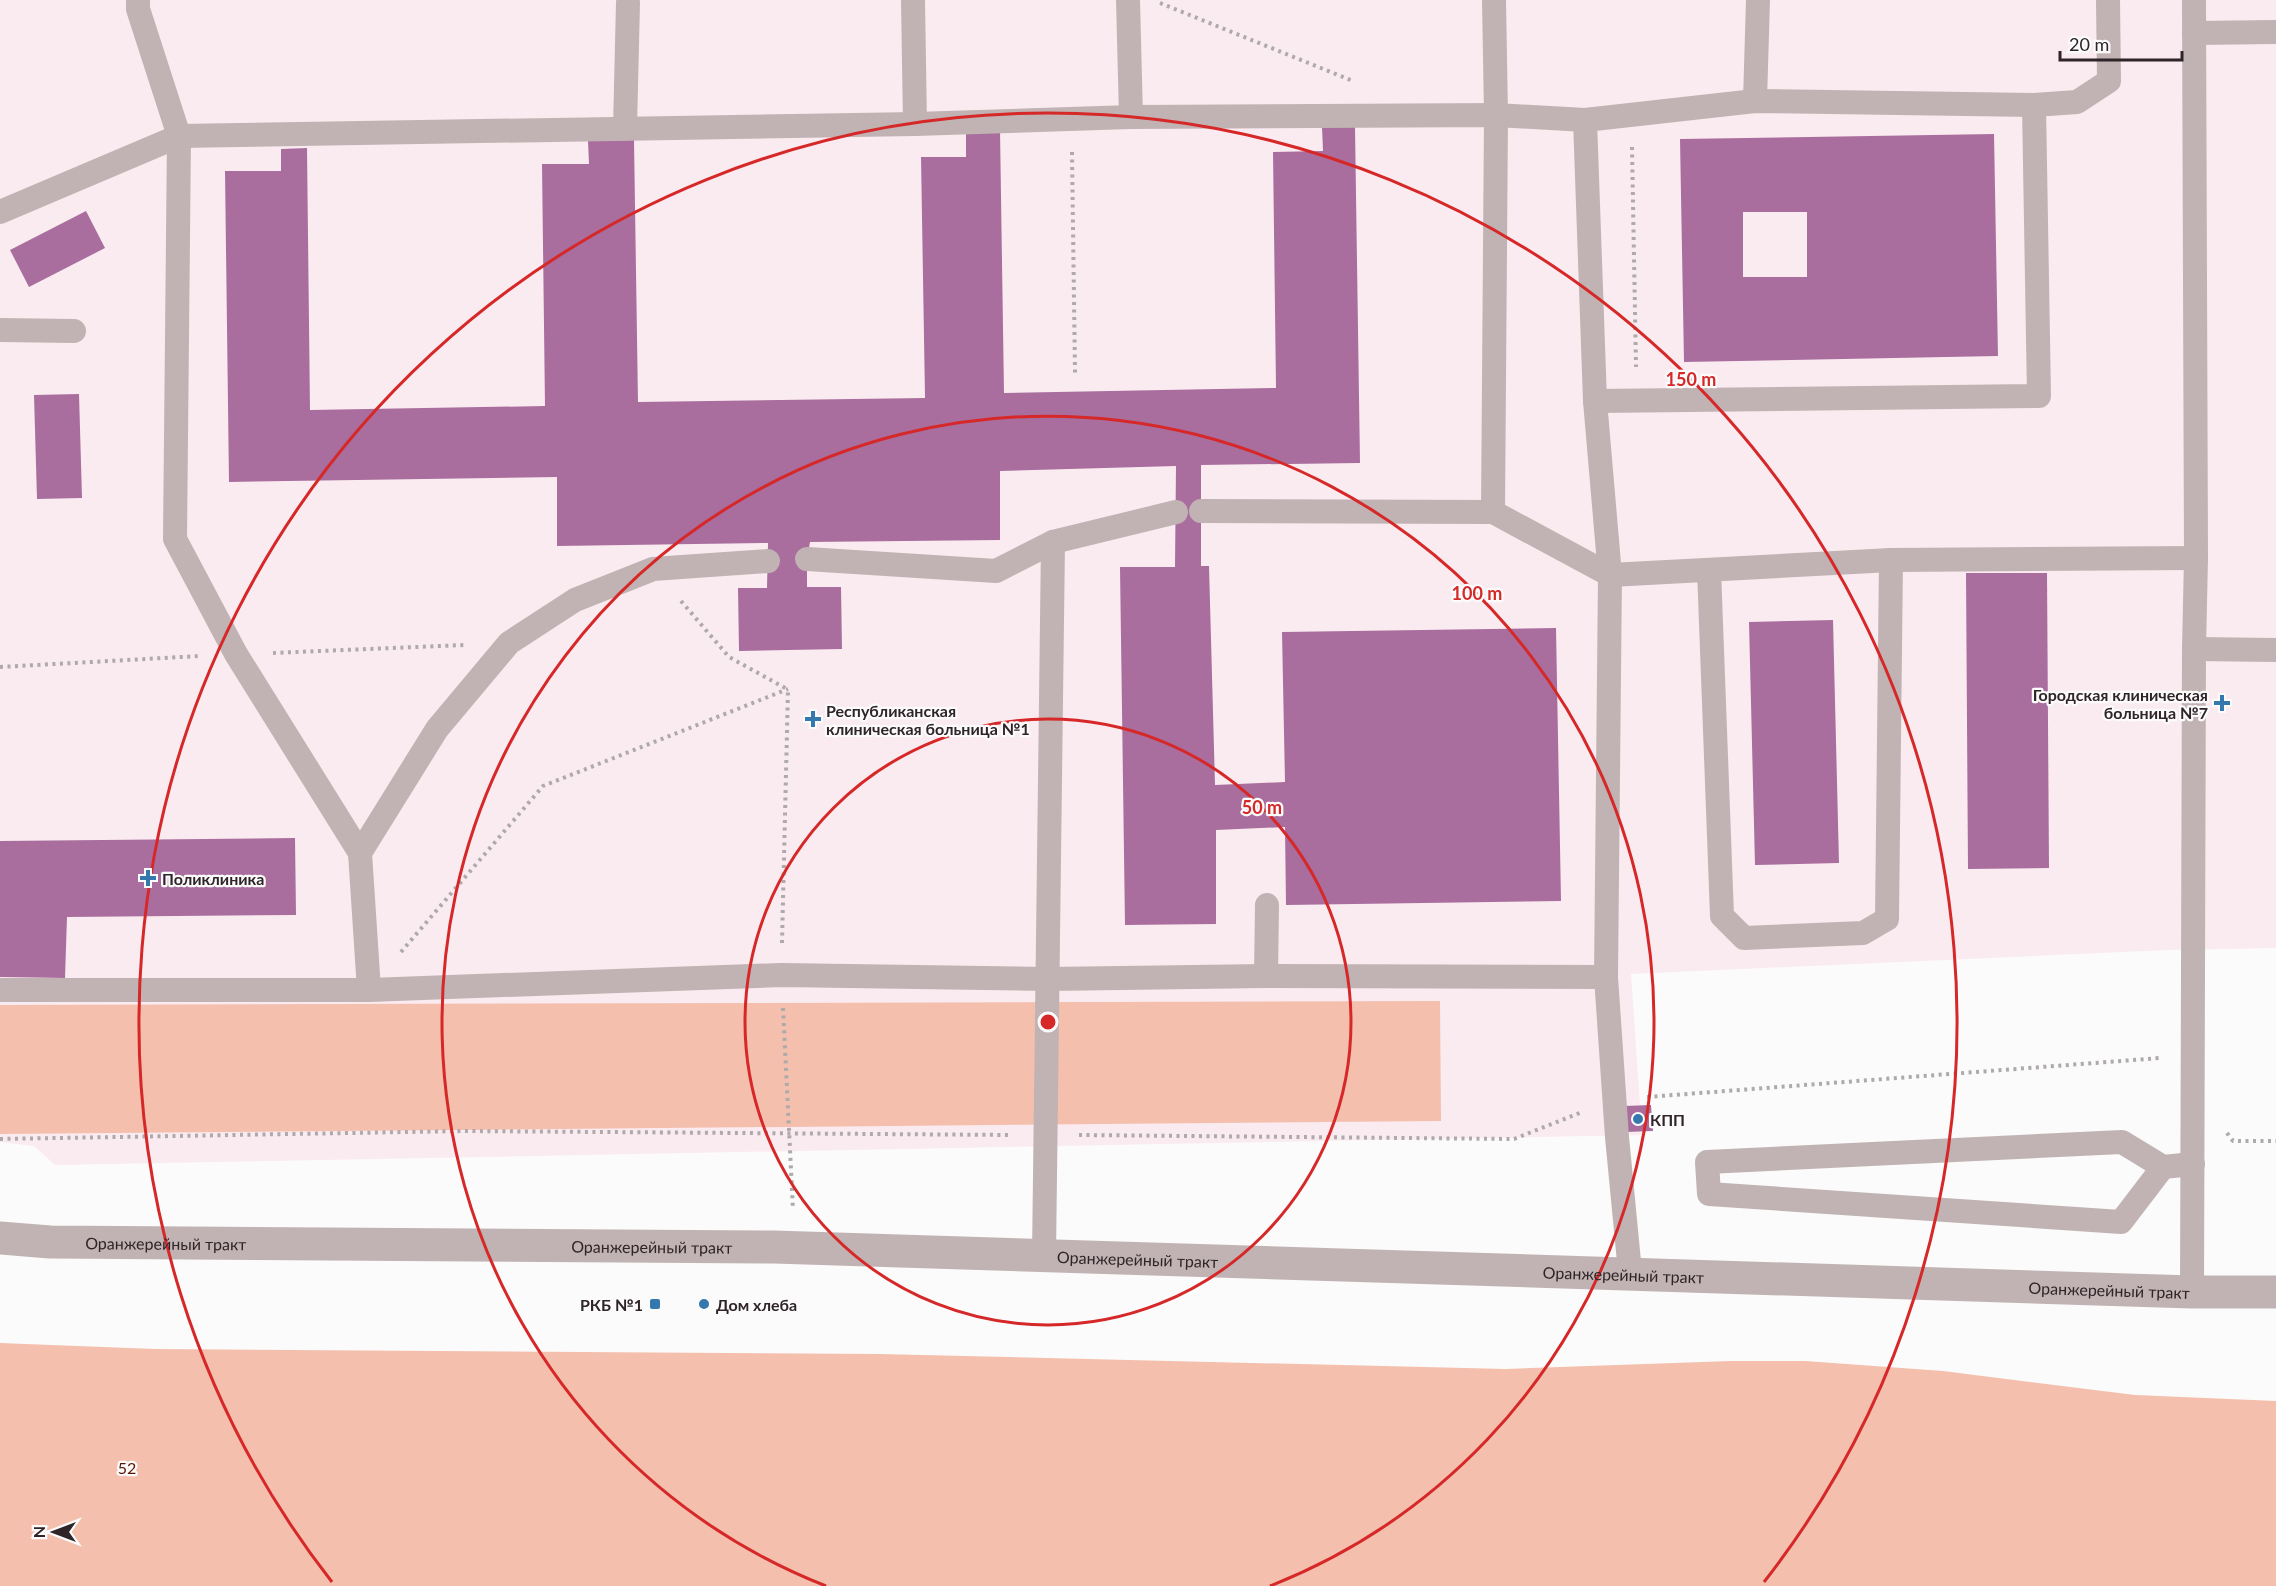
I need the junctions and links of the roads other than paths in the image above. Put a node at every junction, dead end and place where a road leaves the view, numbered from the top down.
1 (138, 0) edge
2 (913, 0) edge
3 (1128, 0) edge
4 (1494, 0) edge
5 (1758, 0) edge
6 (2108, 0) edge
7 (2194, 0) edge
8 (628, 3) dead end
9 (2276, 32) edge
10 (2194, 33) junction
11 (1755, 101) junction
12 (2034, 105) junction
13 (1496, 115) junction
14 (1131, 117) junction
15 (1585, 120) junction
16 (915, 124) junction
17 (625, 128) junction
18 (179, 136) junction
19 (0, 212) edge
20 (0, 330) edge
21 (74, 331) dead end
22 (1595, 401) junction
23 (1202, 511) dead end
24 (1493, 512) junction
25 (1176, 513) dead end
26 (1053, 542) junction
27 (2196, 558) junction
28 (807, 559) dead end
29 (768, 561) dead end
30 (1891, 561) junction
31 (1709, 570) junction
32 (1610, 575) junction
33 (2194, 649) junction
34 (2276, 650) edge
35 (360, 853) junction
36 (1267, 905) dead end
37 (1266, 976) junction
38 (1605, 977) junction
39 (1048, 979) junction
40 (0, 990) edge
41 (369, 990) junction
42 (2193, 1164) junction
43 (2163, 1167) junction
44 (0, 1238) edge
45 (1044, 1255) junction
46 (1630, 1272) junction
47 (2192, 1292) junction
48 (2276, 1292) edge

1 - 18 lane
2 - 16 lane
3 - 14 lane
4 - 13 lane
5 - 11 lane
6 - 12 lane
7 - 10 lane
8 - 17 lane
9 - 10 lane
10 - 27 lane
11 - 12 lane
11 - 15 lane
12 - 22 lane
13 - 14 lane
13 - 15 lane
13 - 24 lane
14 - 16 lane
15 - 22 lane
16 - 17 lane
17 - 18 lane
18 - 19 lane
18 - 35 lane
20 - 21 lane
22 - 32 lane
23 - 24 lane
24 - 32 lane
25 - 26 lane
26 - 28 lane
26 - 39 lane
27 - 30 lane
27 - 33 lane
29 - 35 lane
30 - 31 lane
30 - 31 lane
31 - 32 lane
32 - 38 lane
33 - 34 lane
33 - 42 lane
35 - 41 lane
36 - 37 lane
37 - 38 lane
37 - 39 lane
38 - 46 lane
39 - 41 lane
39 - 45 lane
40 - 41 lane
42 - 43 lane
42 - 47 lane
43 - 43 lane
44 - 45 street, Оранжерейный тракт
45 - 46 street, Оранжерейный тракт
46 - 47 street, Оранжерейный тракт
47 - 48 street, Оранжерейный тракт

